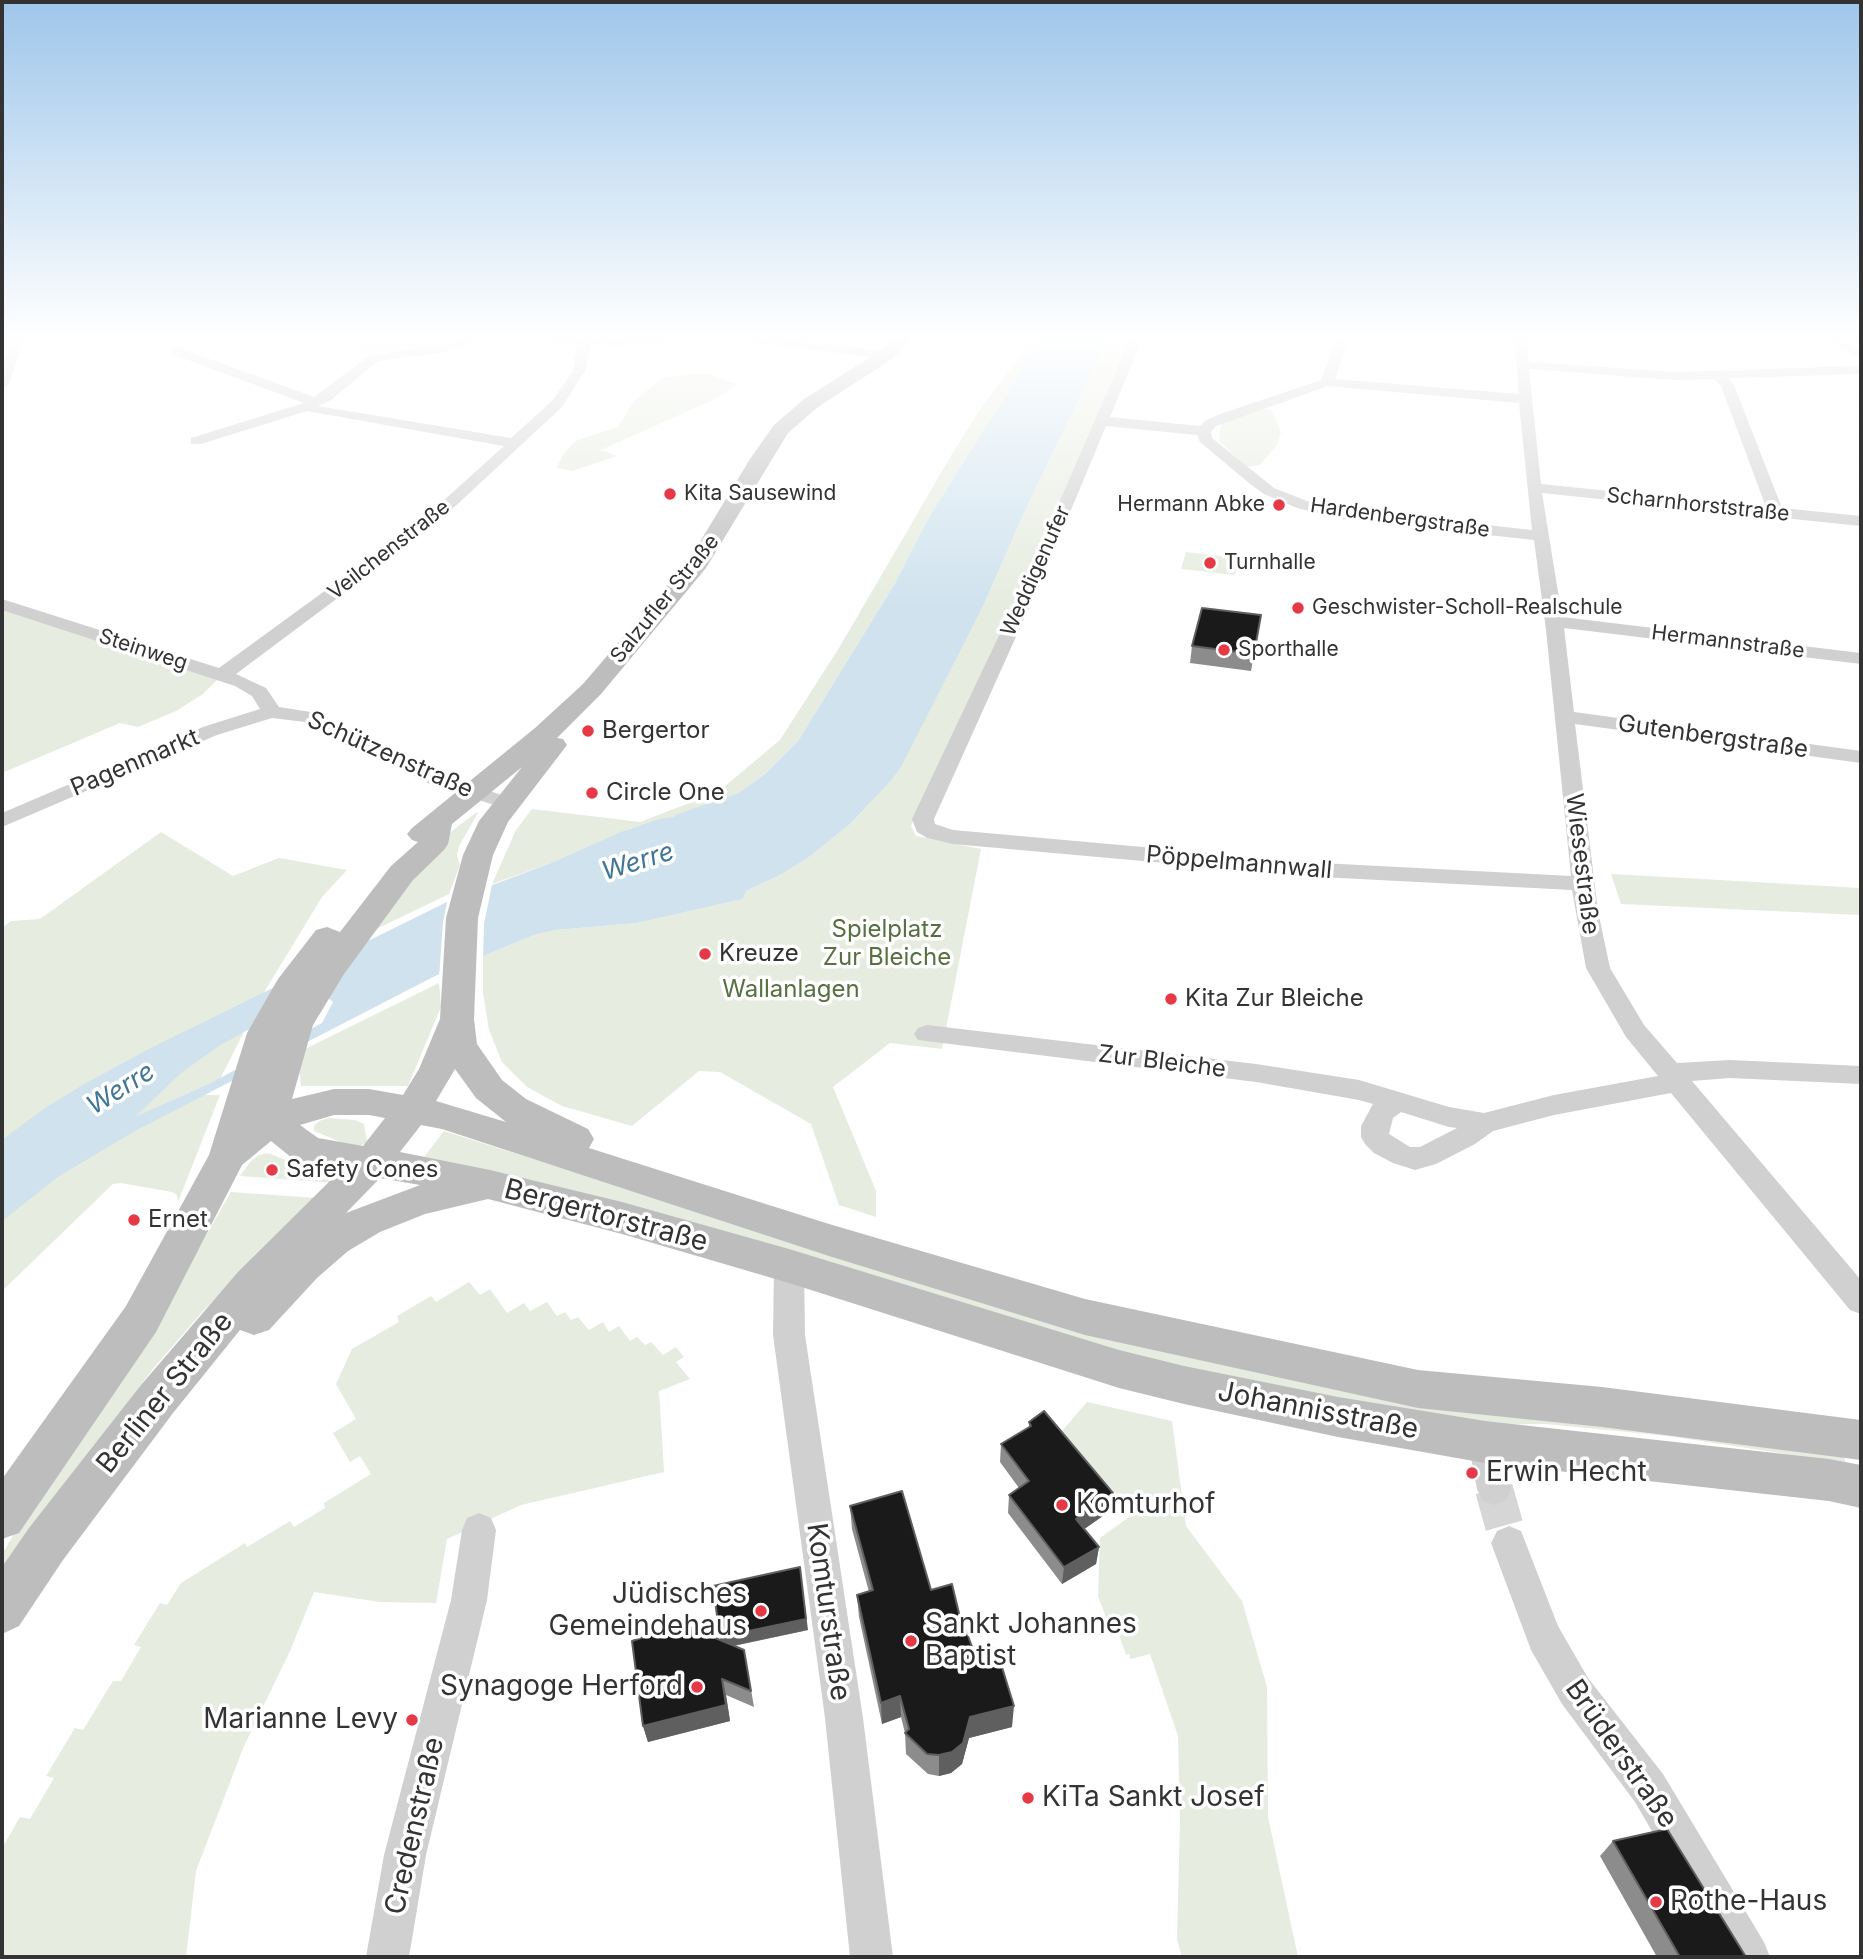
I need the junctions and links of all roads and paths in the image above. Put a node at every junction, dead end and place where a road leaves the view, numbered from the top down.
1 (235, 428) edge
2 (426, 428) edge
3 (530, 428) edge
4 (783, 428) edge
5 (1100, 428) edge
6 (1178, 428) edge
7 (1206, 428) edge
8 (1528, 428) edge
9 (1744, 428) edge
10 (1204, 431) junction
11 (196, 441) dead end
12 (514, 443) junction
13 (1534, 488) junction
14 (1776, 512) junction
15 (1861, 521) edge
16 (1540, 536) junction
17 (2, 604) edge
18 (1553, 621) junction
19 (1861, 654) edge
20 (222, 675) junction
21 (271, 712) junction
22 (568, 715) junction
23 (1564, 717) junction
24 (1861, 757) edge
25 (472, 793) junction
26 (508, 803) junction
27 (930, 803) joint
28 (2, 821) edge
29 (438, 821) junction
30 (1583, 883) junction
31 (457, 1019) junction
32 (927, 1034) dead end
33 (1861, 1075) edge
34 (1674, 1077) junction
35 (1396, 1102) junction
36 (412, 1110) junction
37 (276, 1120) junction
38 (1484, 1123) junction
39 (228, 1155) junction
40 (358, 1177) junction
41 (651, 1182) junction
42 (490, 1185) junction
43 (790, 1247) junction
44 (1861, 1301) edge
45 (157, 1399) junction
46 (1861, 1440) edge
47 (1485, 1442) junction
48 (1861, 1487) edge
49 (1494, 1489) tunnel mouth
50 (2, 1517) edge
51 (479, 1530) dead end
52 (1509, 1543) tunnel mouth
53 (2, 1609) edge
54 (387, 1957) edge
55 (872, 1957) edge
56 (1749, 1957) edge

1 - 11 street
2 - 12 street
3 - 12 street, Veilchenstraße
4 - 22 main road, Salzufler Straße
5 - 27 street, Weddigenufer
6 - 10 street
7 - 10 street
8 - 13 street, Wiesestraße
9 - 14 street
10 - 16 street, Hardenbergstraße
12 - 20 street, Veilchenstraße
13 - 14 street, Scharnhorststraße
13 - 16 street, Wiesestraße
14 - 15 street, Scharnhorststraße
16 - 18 street, Wiesestraße
17 - 20 street, Steinweg
18 - 19 street, Hermannstraße
18 - 23 street, Wiesestraße
20 - 21 street, Steinweg
21 - 25 street, Schützenstraße
21 - 28 street, Pagenmarkt
22 - 25 main road, Salzufler Straße
22 - 26 main road, Salzufler Straße
23 - 24 street, Gutenbergstraße
23 - 30 street, Wiesestraße
25 - 26 street, Schützenstraße
25 - 29 main road, Salzufler Straße
26 - 31 main road, Salzufler Straße
27 - 30 street, Pöppelmannwall
29 - 37 main road, Salzufler Straße
29 - 39 main road, Salzufler Straße
30 - 34 street, Wiesestraße
31 - 36 main road, Salzufler Straße
31 - 41 main road, Bergertorstraße
32 - 35 street, Zur Bleiche
33 - 34 street, Zur Bleiche
34 - 38 street, Zur Bleiche
34 - 44 street, Wiesestraße
35 - 38 street, Zur Bleiche
35 - 38 street, Zur Bleiche
36 - 37 main road, Bergertorstraße
36 - 40 main road, Salzufler Straße
36 - 41 main road, Bergertorstraße
37 - 39 main road, Bergertorstraße
37 - 40 main road
39 - 50 main road
40 - 42 main road
40 - 45 main road, Berliner Straße
41 - 43 main road, Bergertorstraße
42 - 43 main road, Bergertorstraße
42 - 45 main road, Bergertorstraße
43 - 46 main road, Johannisstraße
43 - 47 main road, Johannisstraße
43 - 55 street, Komturstraße
45 - 53 main road, Berliner Straße
47 - 48 main road, Johannisstraße
47 - 49 street
51 - 54 street, Credenstraße
52 - 56 street, Brüderstraße

